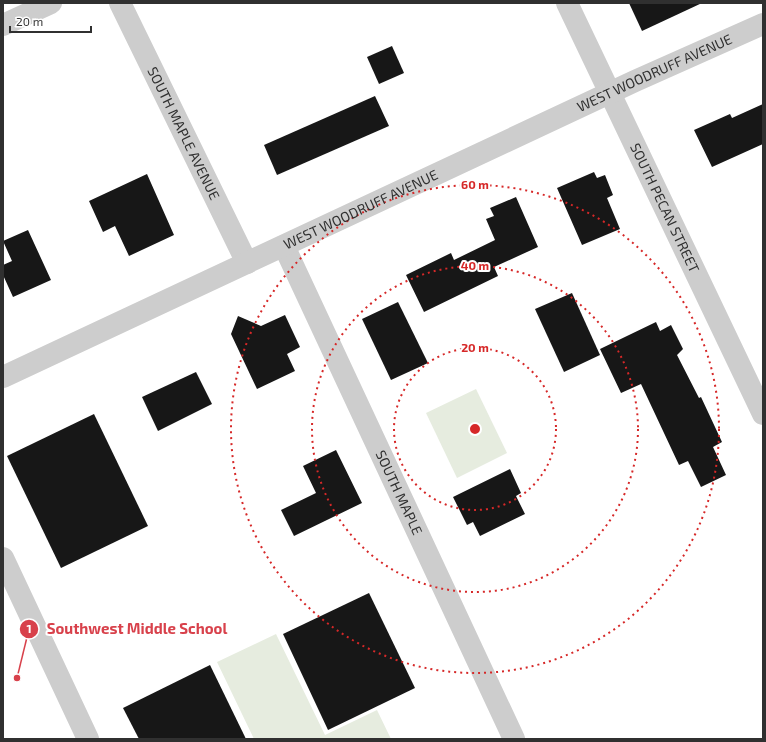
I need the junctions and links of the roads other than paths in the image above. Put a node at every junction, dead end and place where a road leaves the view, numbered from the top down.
1 (51, 3) edge
2 (120, 3) edge
3 (566, 3) edge
4 (763, 24) edge
5 (3, 25) edge
6 (610, 93) junction
7 (284, 246) junction
8 (247, 263) junction
9 (3, 377) edge
10 (763, 414) edge
11 (3, 558) edge
12 (88, 739) edge
13 (514, 739) edge

1 - 5 street
2 - 8 street, SOUTH MAPLE AVENUE
3 - 6 street, SOUTH PECAN STREET
4 - 6 street, WEST WOODRUFF AVENUE
6 - 7 street, WEST WOODRUFF AVENUE
6 - 10 street, SOUTH PECAN STREET
7 - 8 street, WEST WOODRUFF AVENUE
7 - 13 street, SOUTH MAPLE
8 - 9 street, WEST WOODRUFF AVENUE
11 - 12 street

